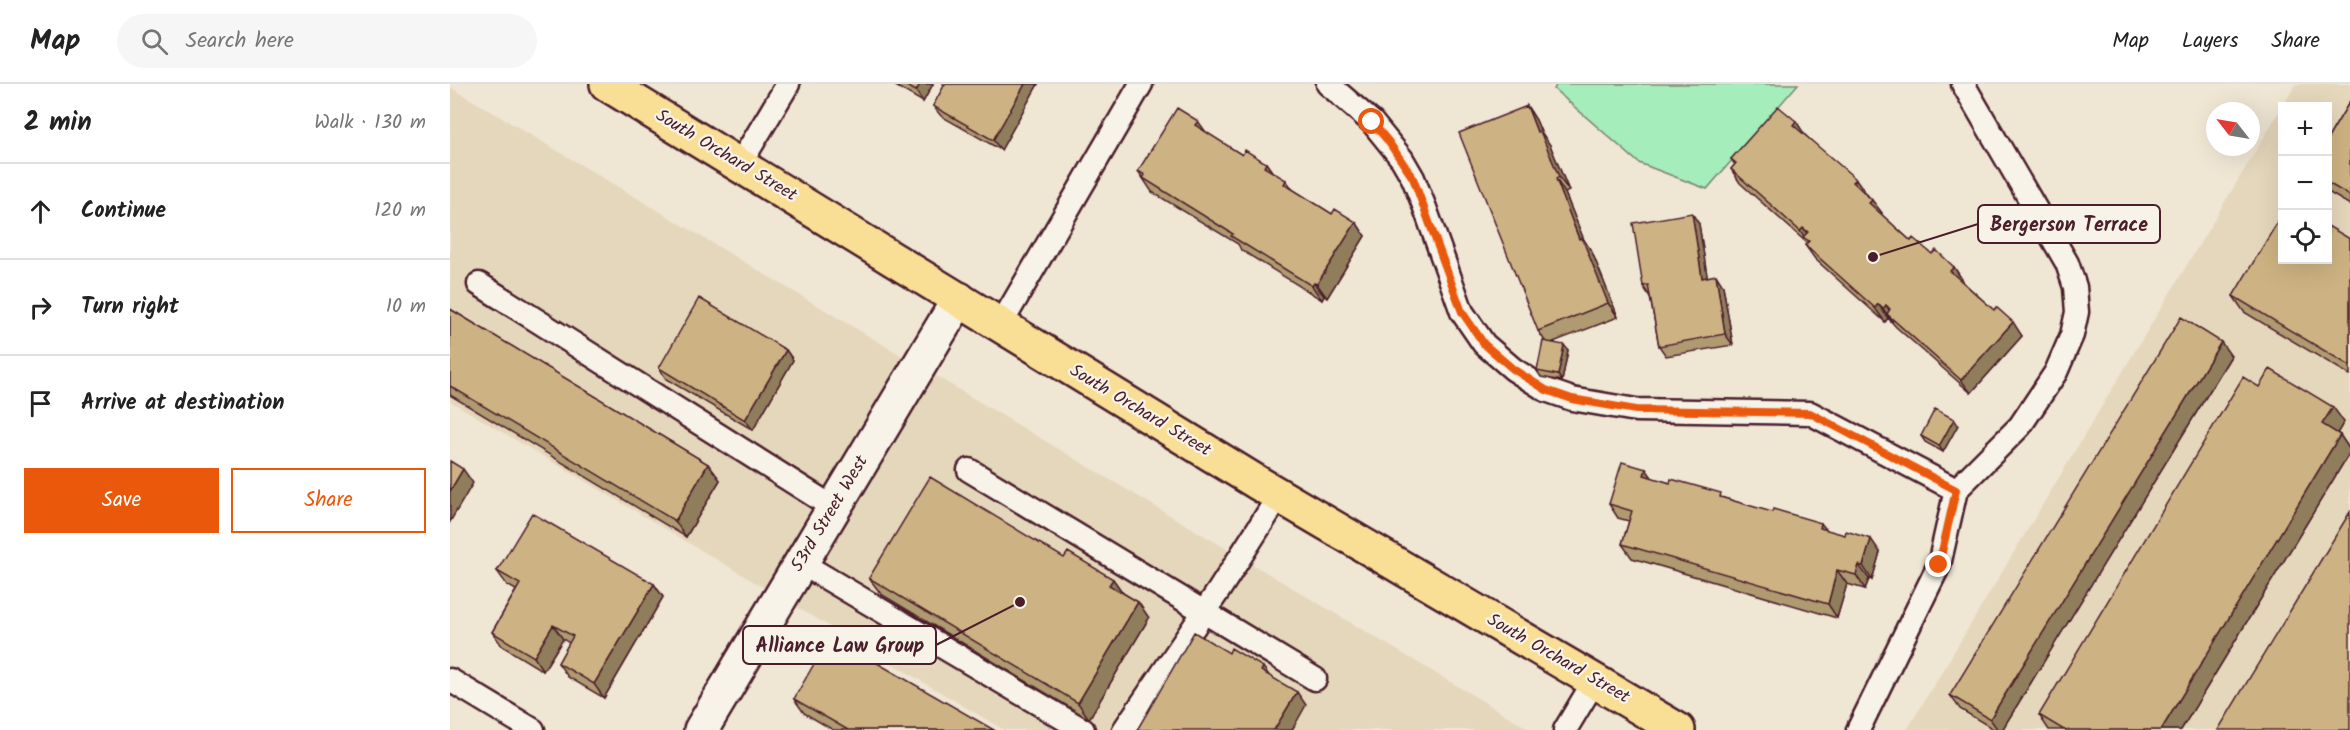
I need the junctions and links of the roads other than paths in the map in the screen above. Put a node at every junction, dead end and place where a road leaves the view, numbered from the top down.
1 (607, 84) edge
2 (788, 84) edge
3 (1141, 84) edge
4 (1328, 84) edge
5 (1962, 84) edge
6 (740, 164) junction
7 (479, 284) dead end
8 (959, 299) junction
9 (1000, 326) junction
10 (969, 470) dead end
11 (1956, 490) junction
12 (1279, 496) junction
13 (834, 508) junction
14 (801, 563) junction
15 (1204, 612) junction
16 (1314, 679) dead end
17 (450, 680) edge
18 (1594, 680) junction
19 (533, 730) edge
20 (702, 730) edge
21 (1083, 730) edge
22 (1124, 730) edge
23 (1565, 730) edge
24 (1678, 730) edge
25 (1858, 730) edge

1 - 6 main road, South Orchard Street
2 - 6 lane
3 - 9 lane
4 - 11 lane
5 - 11 lane
6 - 8 main road, South Orchard Street
7 - 13 lane
8 - 9 main road, South Orchard Street
8 - 13 street, 53rd Street West
9 - 12 main road, South Orchard Street
10 - 15 lane
11 - 25 lane
12 - 15 lane
12 - 18 main road, South Orchard Street
13 - 14 street, 53rd Street West
14 - 20 street, 53rd Street West
14 - 21 lane
15 - 16 lane
15 - 22 lane
17 - 19 lane
18 - 23 lane
18 - 24 main road, South Orchard Street

